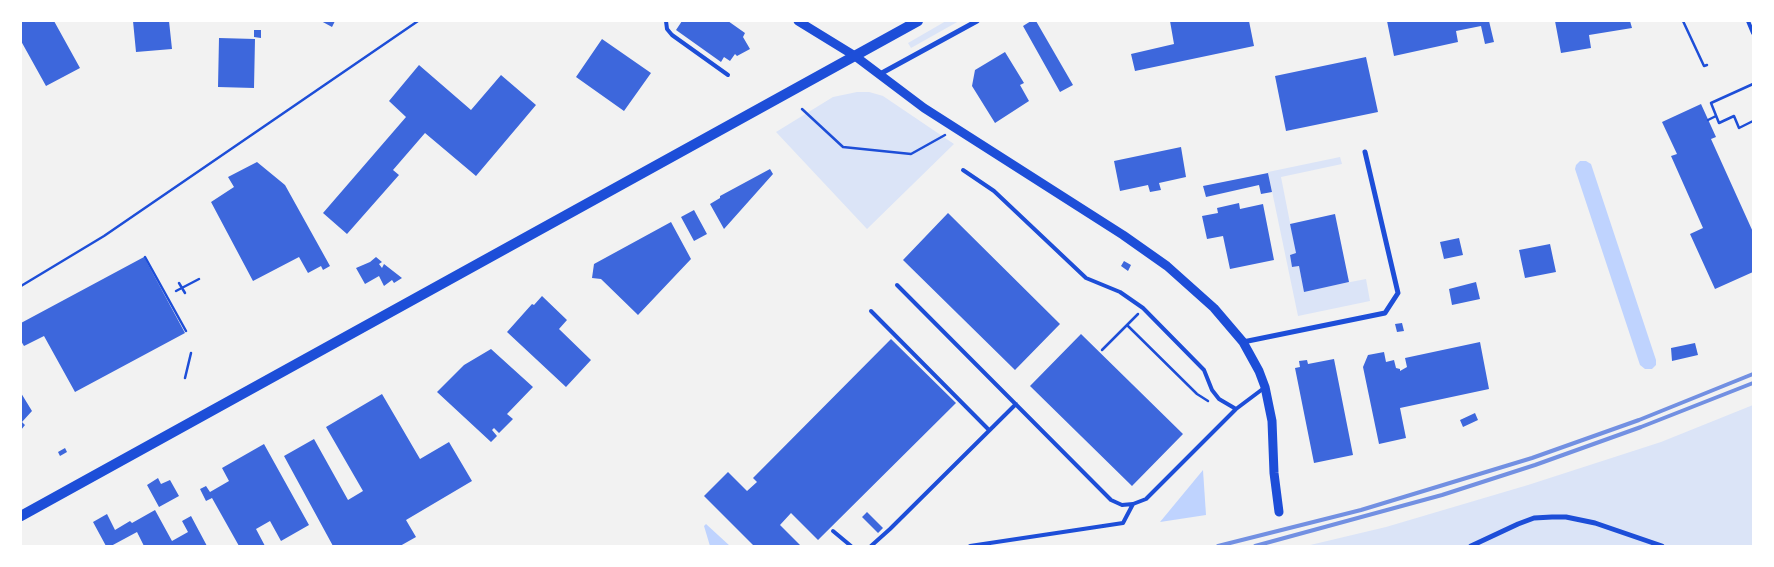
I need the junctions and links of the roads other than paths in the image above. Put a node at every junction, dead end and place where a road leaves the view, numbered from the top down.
1 (666, 21) edge
2 (798, 21) edge
3 (918, 21) edge
4 (977, 21) edge
5 (1748, 21) edge
6 (1753, 32) edge
7 (855, 56) junction
8 (880, 74) junction
9 (728, 75) dead end
10 (1365, 152) dead end
11 (963, 170) dead end
12 (897, 285) dead end
13 (870, 311) dead end
14 (1243, 342) junction
15 (1265, 387) junction
16 (1016, 404) junction
17 (1236, 409) junction
18 (989, 430) junction
19 (1133, 504) junction
20 (1279, 512) dead end
21 (21, 516) edge
22 (834, 531) dead end
23 (851, 546) edge
24 (871, 546) edge
25 (970, 546) edge
26 (1471, 546) edge
27 (1662, 546) edge

1 - 9 lane
2 - 7 street
3 - 7 main road
4 - 8 street
5 - 6 lane
7 - 8 street
7 - 21 main road
8 - 14 street
10 - 14 street
11 - 17 lane
12 - 16 lane
13 - 18 lane
14 - 15 street
15 - 17 lane
15 - 20 street
16 - 18 lane
16 - 19 lane
17 - 19 lane
18 - 24 lane
19 - 25 lane
22 - 23 lane
26 - 27 street

